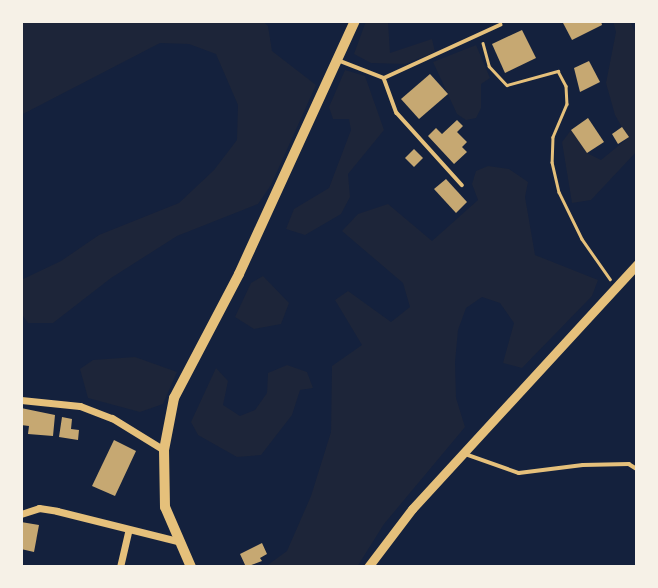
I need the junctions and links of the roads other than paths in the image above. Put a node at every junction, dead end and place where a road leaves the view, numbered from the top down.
1 (355, 21) edge
2 (500, 25) dead end
3 (338, 60) junction
4 (384, 78) junction
5 (462, 185) dead end
6 (637, 264) edge
7 (21, 400) edge
8 (164, 450) junction
9 (463, 453) junction
10 (637, 469) edge
11 (21, 514) edge
12 (128, 531) junction
13 (177, 541) junction
14 (120, 567) edge
15 (191, 567) edge
16 (368, 567) edge

1 - 3 main road
2 - 4 lane
3 - 4 lane
3 - 8 main road
4 - 5 lane
6 - 9 street
7 - 8 street
8 - 13 main road
9 - 10 lane
9 - 16 street
11 - 12 street
12 - 13 street
12 - 14 street
13 - 15 main road

